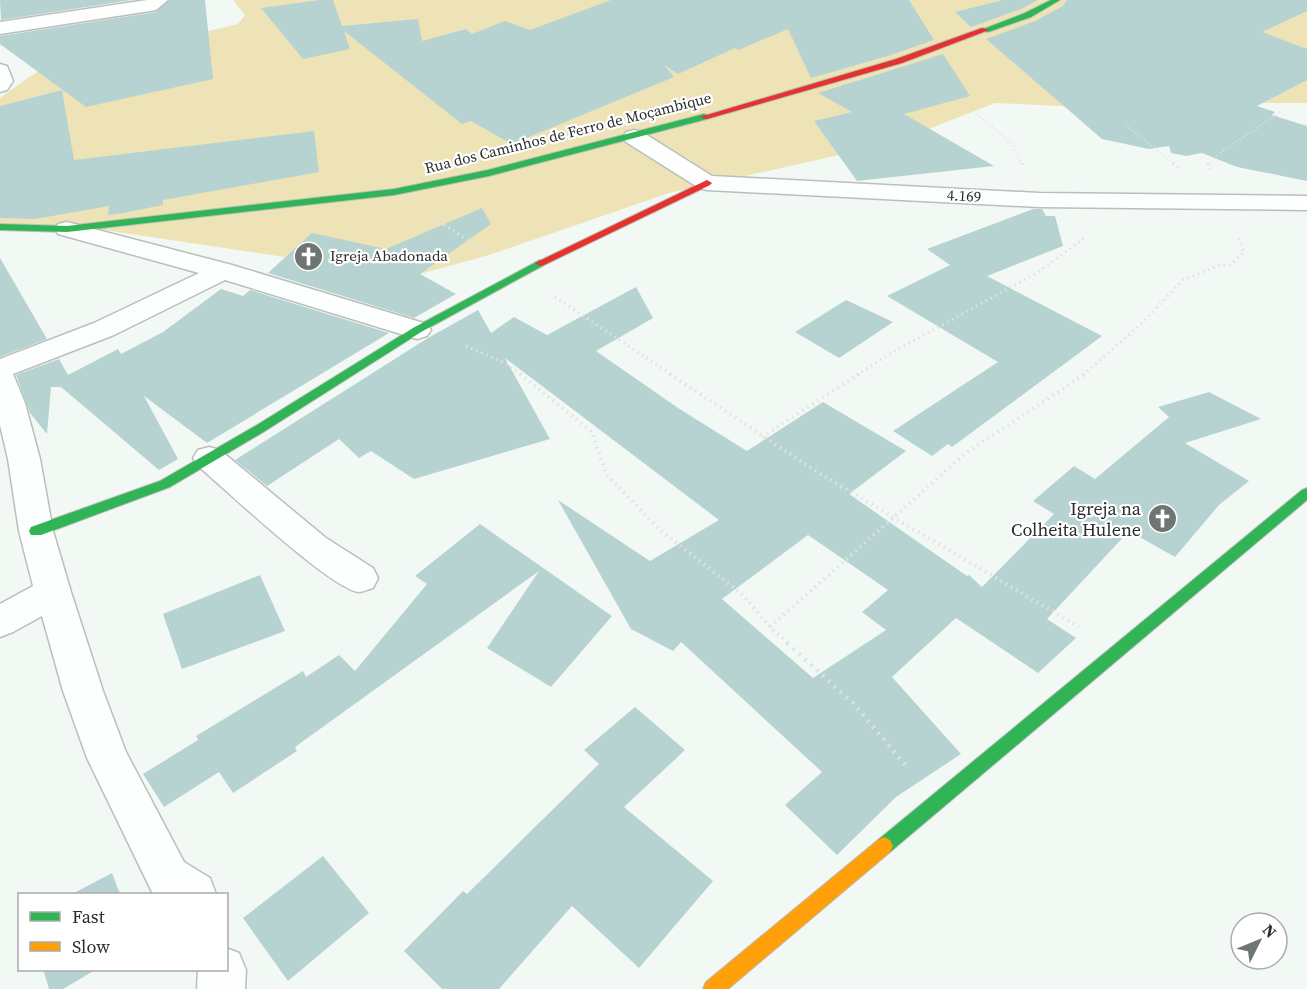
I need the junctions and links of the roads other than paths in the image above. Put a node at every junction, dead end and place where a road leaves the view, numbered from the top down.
1 (159, 0) edge
2 (1056, 0) edge
3 (0, 28) edge
4 (0, 70) edge
5 (0, 86) edge
6 (634, 137) junction
7 (707, 183) junction
8 (1307, 204) edge
9 (0, 227) edge
10 (67, 229) junction
11 (223, 271) junction
12 (417, 330) junction
13 (0, 369) edge
14 (0, 377) edge
15 (209, 458) junction
16 (1307, 493) edge
17 (36, 531) junction
18 (360, 578) dead end
19 (53, 592) junction
20 (0, 622) edge
21 (192, 893) edge
22 (222, 971) edge
23 (221, 989) edge
24 (713, 989) edge

1 - 3 street
2 - 6 street, Rua dos Caminhos de Ferro de Moçambique
4 - 5 street
6 - 7 street, 4.169
6 - 10 street, Rua dos Caminhos de Ferro de Moçambique
7 - 8 street, 4.169
7 - 12 street
9 - 10 street, Rua dos Caminhos de Ferro de Moçambique
10 - 11 street
11 - 12 street
11 - 13 street
12 - 15 street
14 - 17 street
15 - 17 street
15 - 18 street
16 - 24 street
17 - 19 street
19 - 20 street
19 - 21 street
22 - 23 street

